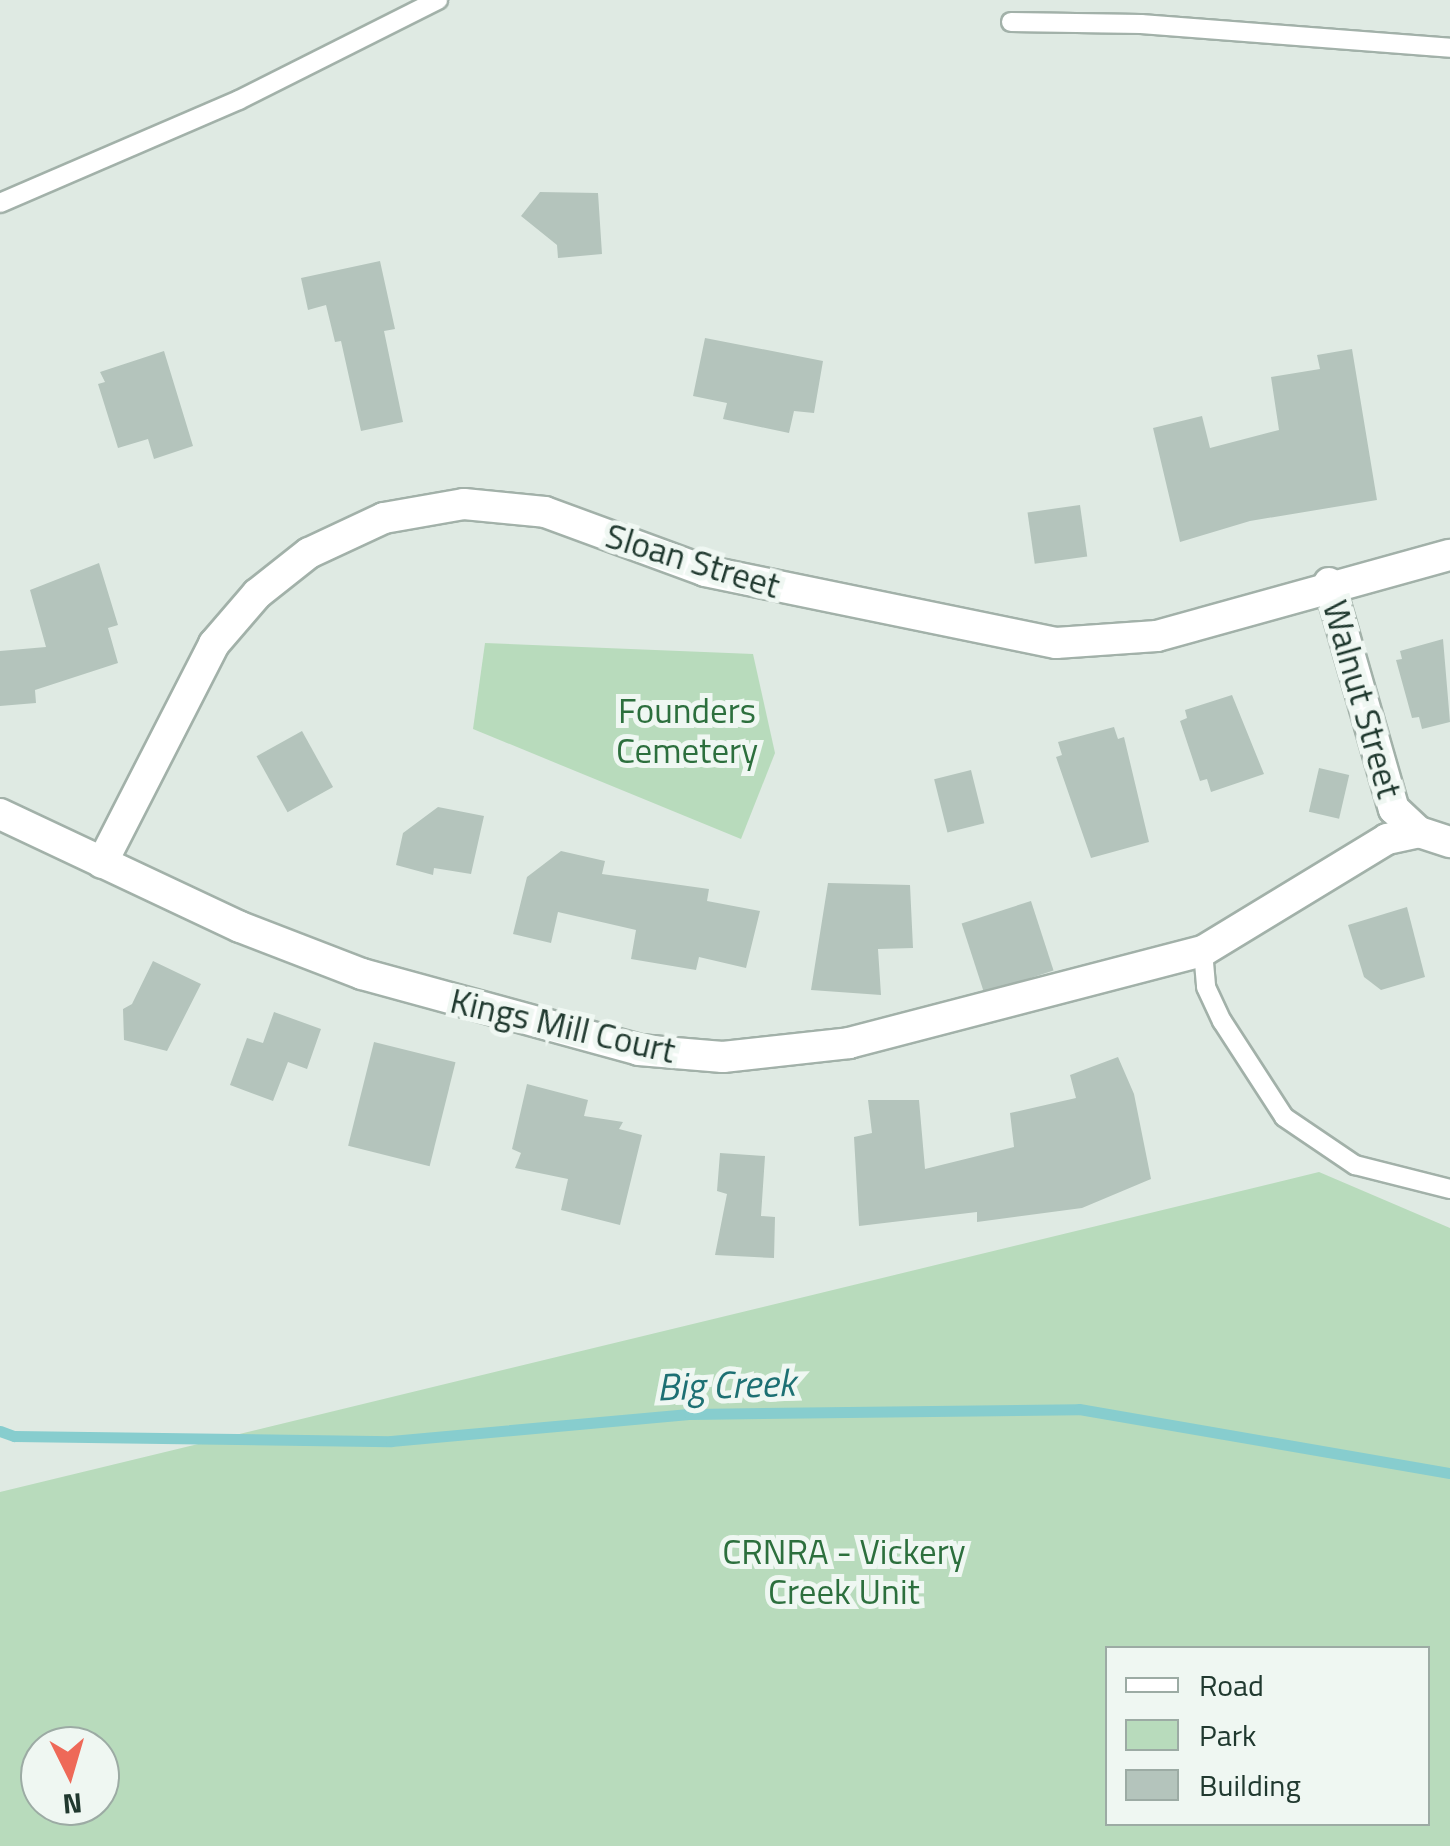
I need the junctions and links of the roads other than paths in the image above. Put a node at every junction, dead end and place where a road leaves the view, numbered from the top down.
1 (438, 0) edge
2 (1011, 22) dead end
3 (1450, 48) edge
4 (0, 203) edge
5 (1450, 554) edge
6 (1329, 583) junction
7 (0, 814) edge
8 (1418, 832) junction
9 (1450, 842) edge
10 (102, 863) junction
11 (1204, 951) junction
12 (1450, 1189) edge

1 - 4 lane
2 - 3 lane
5 - 6 street, Sloan Street
6 - 8 street, Walnut Street
6 - 10 street, Sloan Street
7 - 10 street, Kings Mill Court
8 - 9 street, Walnut Street
8 - 11 street, Kings Mill Court
10 - 11 street, Kings Mill Court
11 - 12 lane

